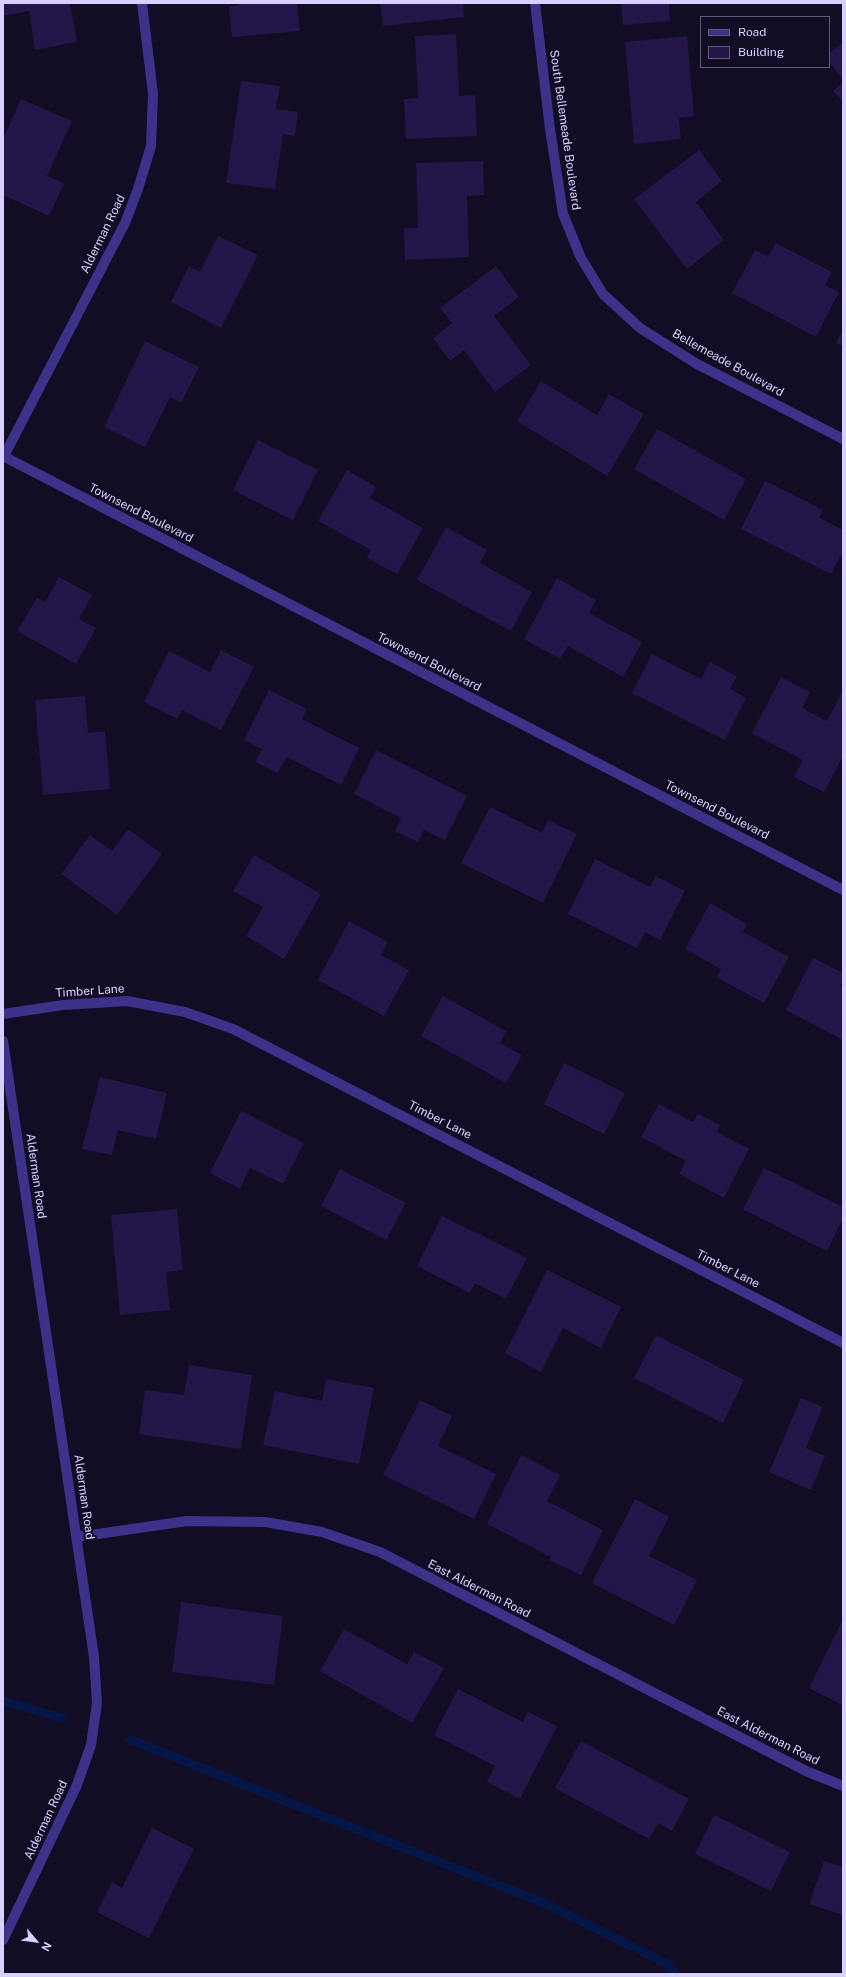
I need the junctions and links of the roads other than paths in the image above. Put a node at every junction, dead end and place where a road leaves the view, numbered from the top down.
1 (142, 3) edge
2 (535, 3) edge
3 (581, 258) joint
4 (843, 439) edge
5 (3, 457) edge
6 (843, 890) edge
7 (3, 1014) edge
8 (3, 1041) edge
9 (843, 1343) edge
10 (76, 1537) junction
11 (843, 1786) edge
12 (3, 1940) edge

1 - 5 street, Alderman Road
2 - 3 street, South Bellemeade Boulevard
3 - 4 street, Bellemeade Boulevard
5 - 6 street, Townsend Boulevard
7 - 9 street, Timber Lane
8 - 10 street, Alderman Road
10 - 11 street, East Alderman Road
10 - 12 street, Alderman Road

